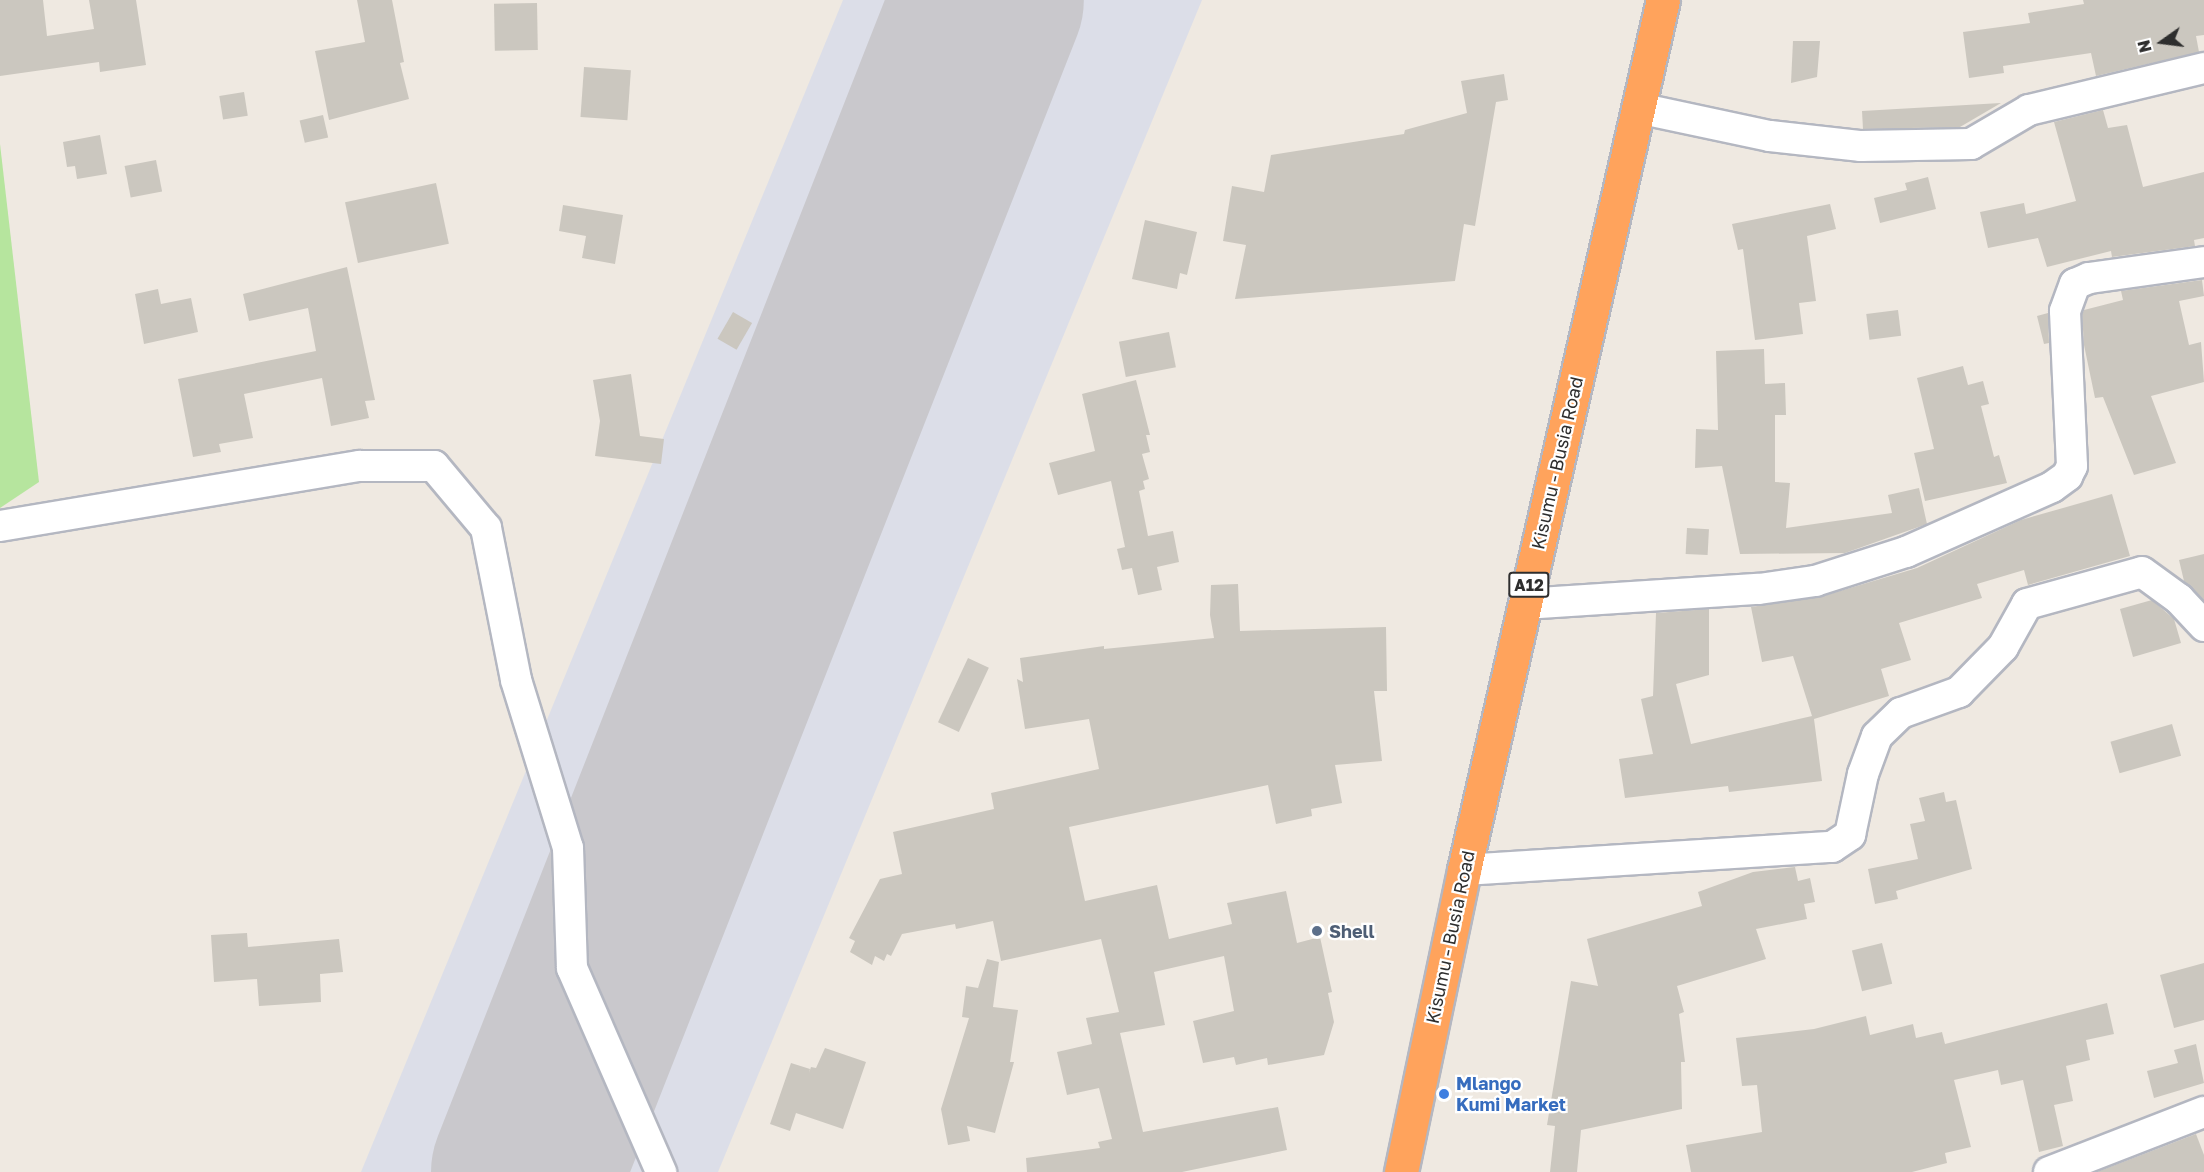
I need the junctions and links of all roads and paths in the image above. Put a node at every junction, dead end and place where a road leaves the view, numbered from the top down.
1 (1663, 0) edge
2 (2204, 68) edge
3 (1638, 108) junction
4 (2204, 261) edge
5 (0, 526) edge
6 (1524, 604) junction
7 (2204, 626) edge
8 (1464, 870) junction
9 (2204, 1112) edge
10 (661, 1172) edge
11 (1401, 1172) edge
12 (2049, 1172) edge

1 - 3 highway, Kisumu - Busia Road / A12
2 - 3 street
3 - 6 highway, Kisumu - Busia Road / A12
4 - 6 street
5 - 10 street
6 - 8 highway, Kisumu - Busia Road / A12
7 - 8 street
8 - 11 highway, Kisumu - Busia Road / A12
9 - 12 street

